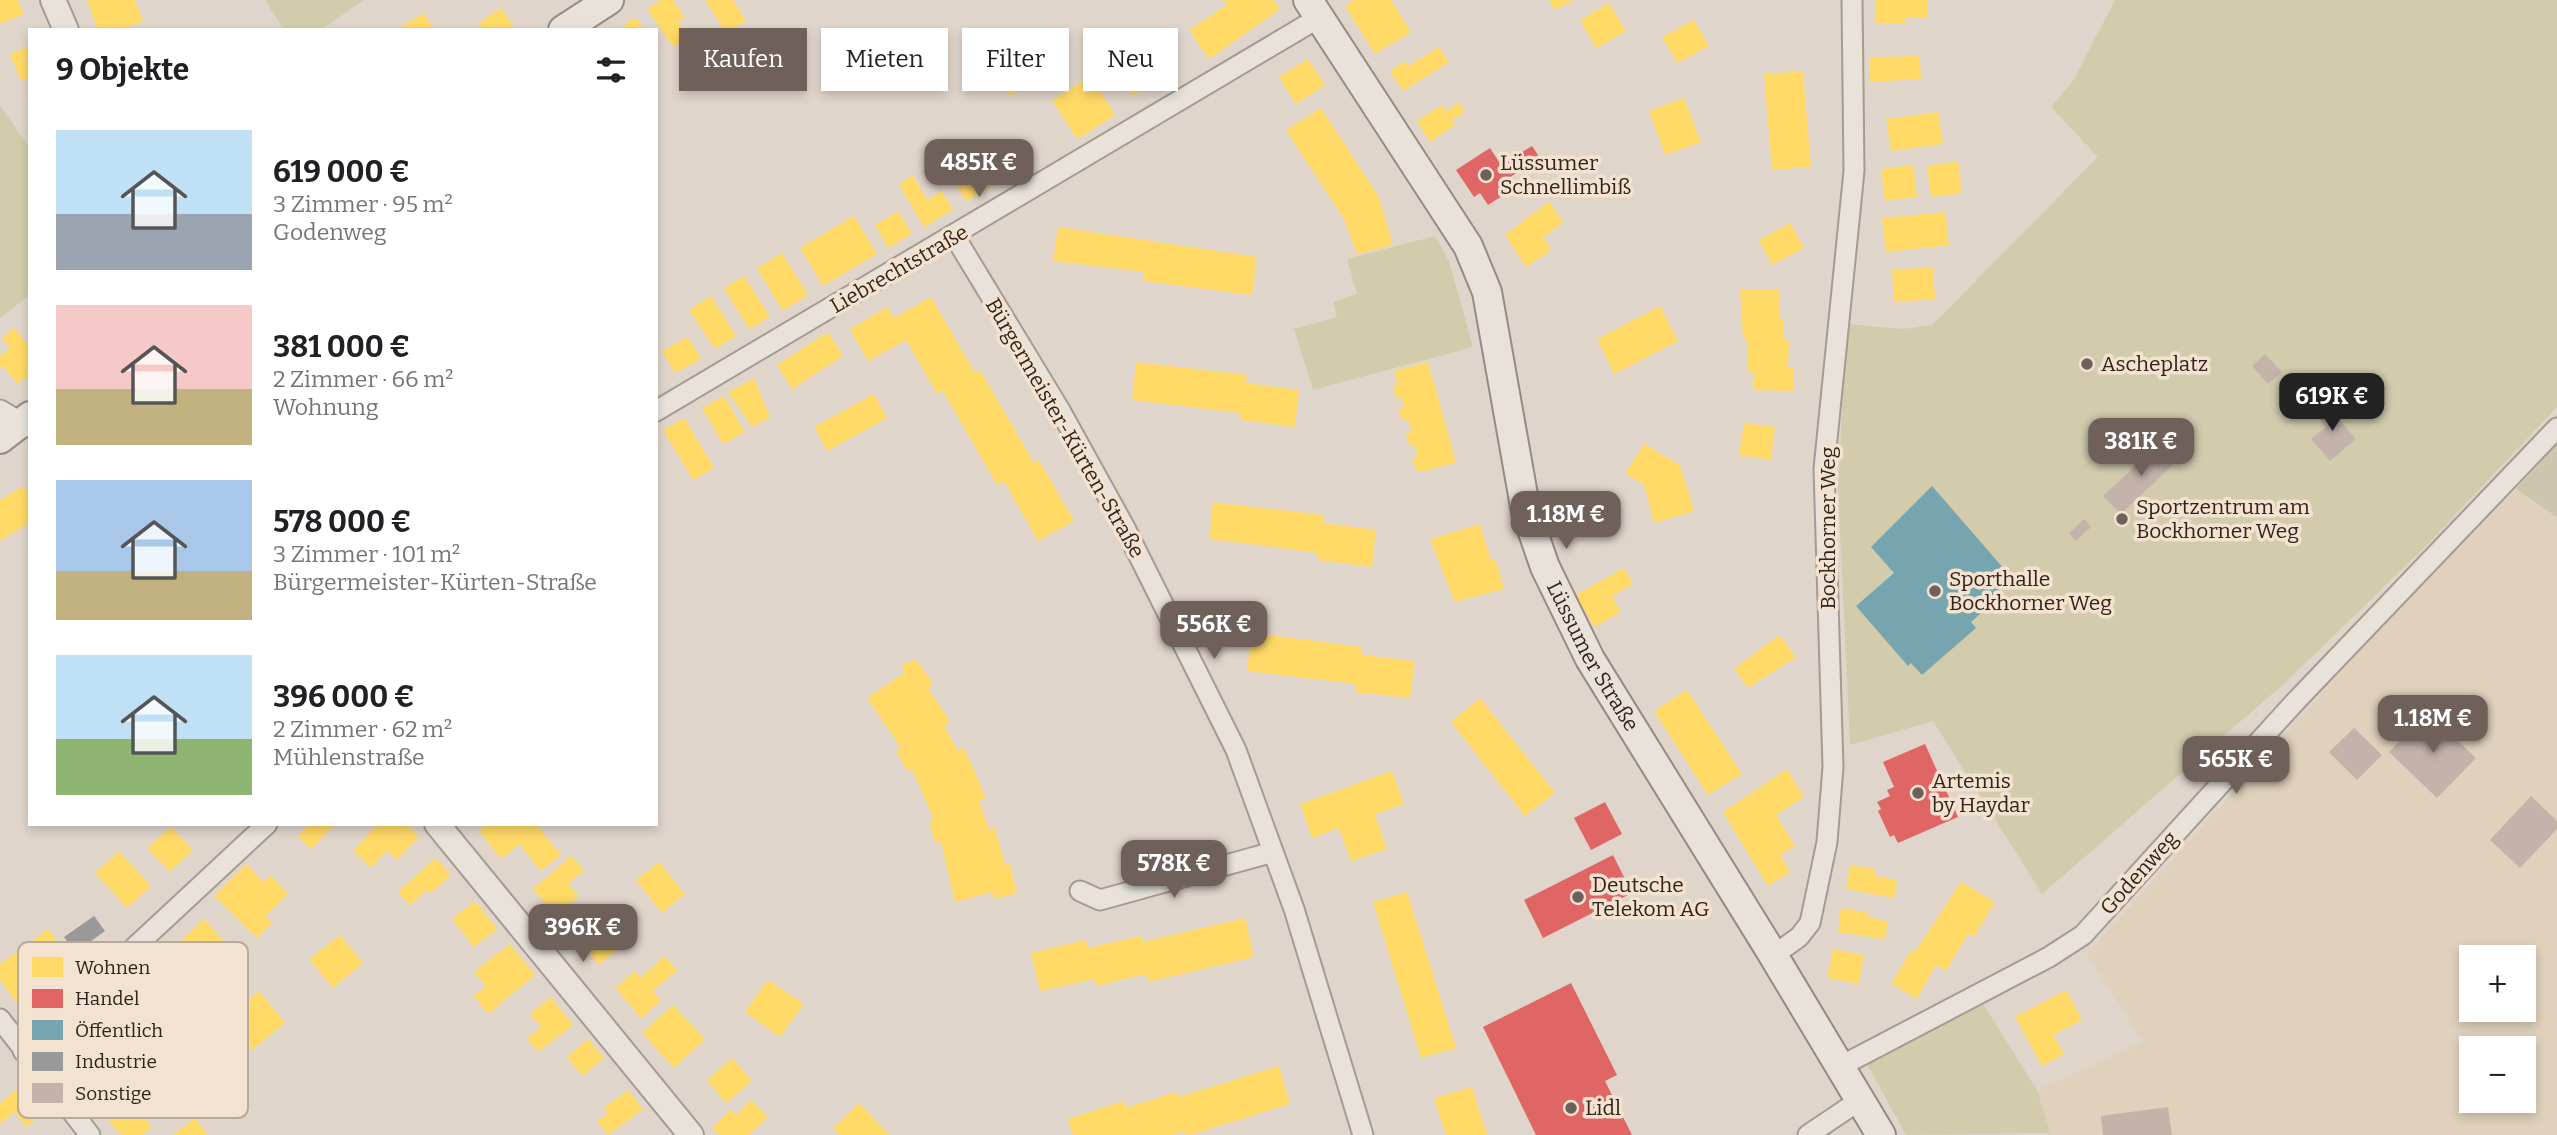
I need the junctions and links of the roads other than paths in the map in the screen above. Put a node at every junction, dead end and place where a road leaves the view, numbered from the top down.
1 (53, 0) edge
2 (609, 0) edge
3 (1852, 0) edge
4 (1314, 9) edge
5 (65, 28) edge
6 (566, 28) edge
7 (955, 237) junction
8 (658, 410) edge
9 (21, 419) edge
10 (2557, 428) edge
11 (0, 439) edge
12 (265, 826) edge
13 (439, 826) edge
14 (1273, 852) junction
15 (1080, 891) dead end
16 (140, 942) edge
17 (1774, 955) junction
18 (0, 1018) edge
19 (18, 1044) edge
20 (1841, 1066) junction
21 (1860, 1100) junction
22 (76, 1118) edge
23 (90, 1135) edge
24 (691, 1135) edge
25 (1363, 1135) edge
26 (1808, 1135) edge
27 (1881, 1135) edge

1 - 5 street
2 - 6 main road
3 - 17 street, Bockhorner Weg
4 - 7 street, Liebrechtstraße
4 - 17 main road, Lüssumer Straße
7 - 8 street, Liebrechtstraße
7 - 14 street, Bürgermeister-Kürten-Straße
9 - 11 main road
10 - 20 street, Godenweg
12 - 16 street
13 - 24 street
14 - 15 street
14 - 25 street, Bürgermeister-Kürten-Straße
17 - 20 main road, Lüssumer Straße
18 - 19 street
20 - 21 main road, Lüssumer Straße
21 - 26 street
21 - 27 main road, Lüssumer Straße
22 - 23 street

